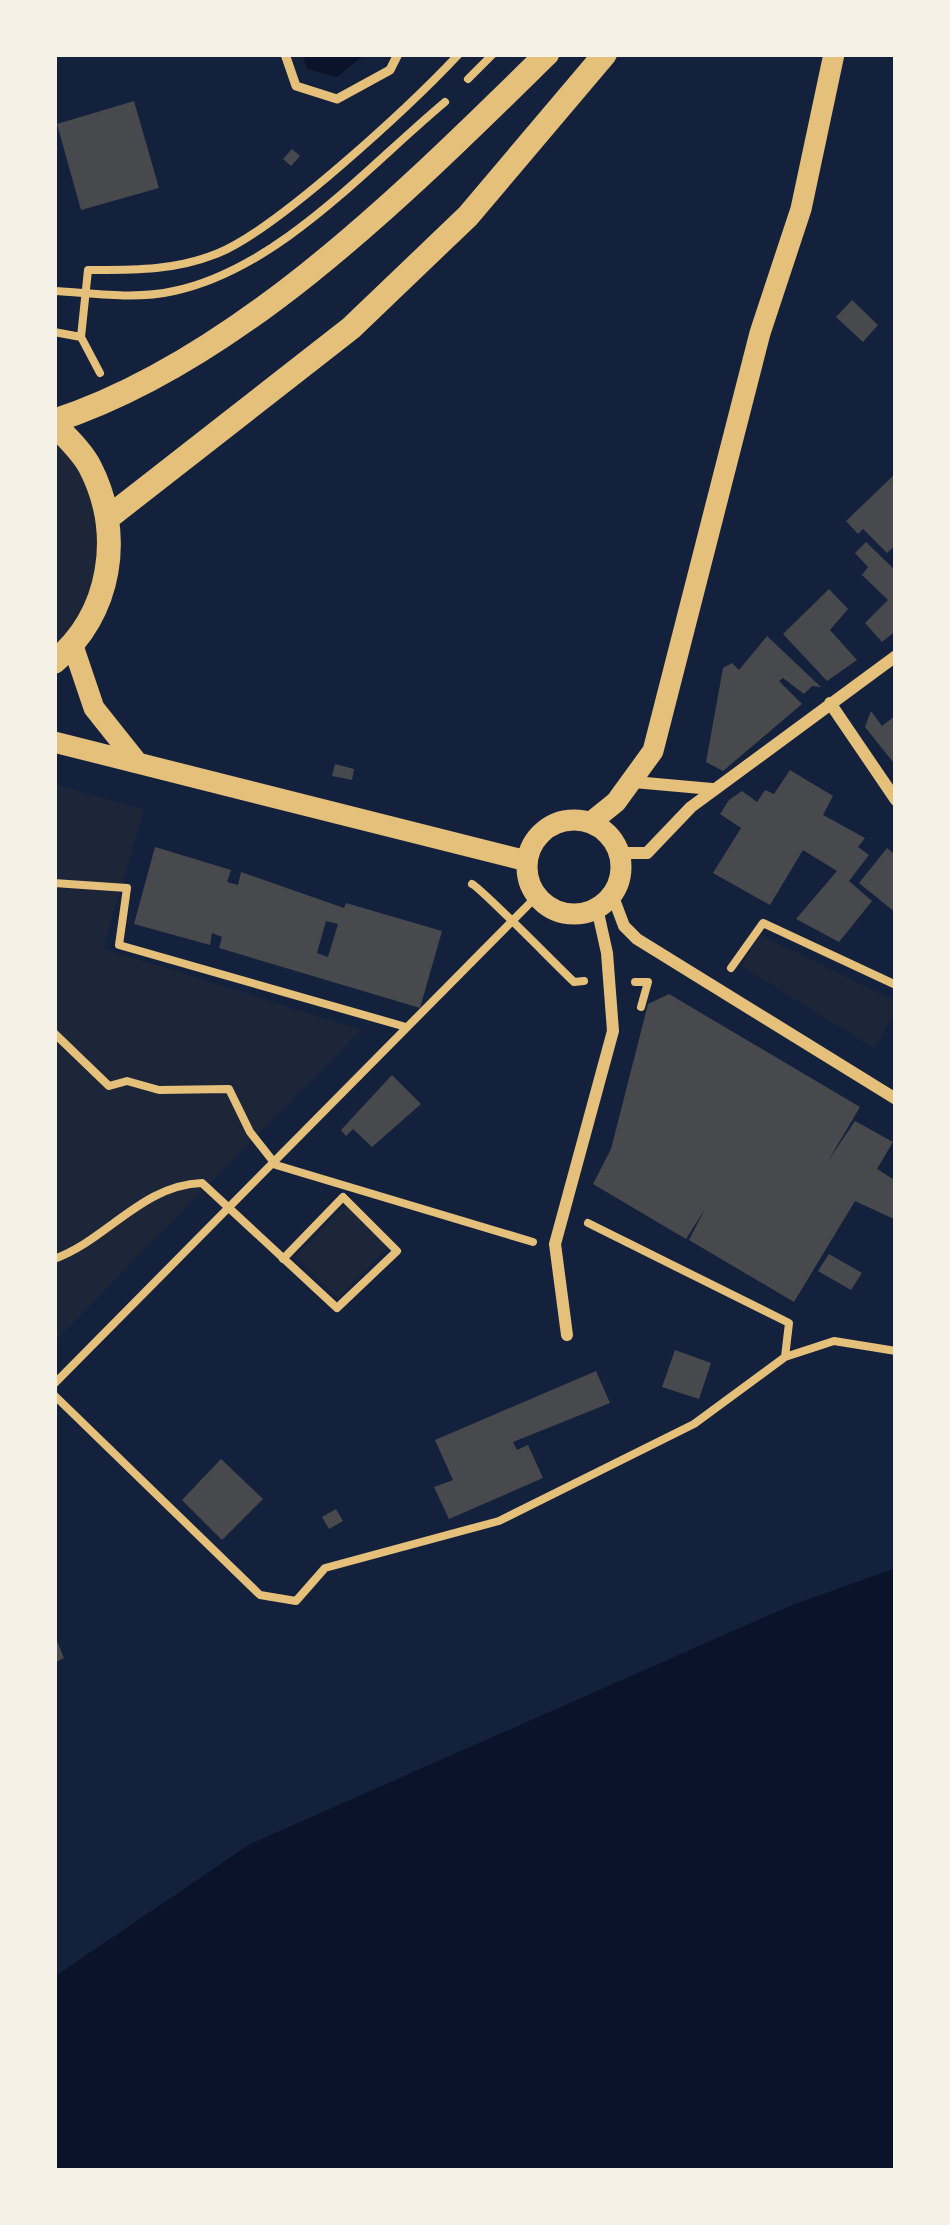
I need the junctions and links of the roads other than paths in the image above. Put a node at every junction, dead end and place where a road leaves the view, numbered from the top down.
1 (285, 54) edge
2 (398, 54) edge
3 (547, 54) edge
4 (605, 54) edge
5 (834, 54) edge
6 (54, 422) edge
7 (109, 518) junction
8 (63, 654) edge
9 (896, 656) edge
10 (830, 704) junction
11 (54, 742) edge
12 (137, 762) junction
13 (634, 782) junction
14 (712, 789) junction
15 (896, 800) edge
16 (590, 823) junction
17 (619, 854) junction
18 (527, 861) junction
19 (604, 901) junction
20 (896, 1099) edge
21 (566, 1335) dead end

1 - 2 lane
3 - 6 main road
4 - 7 main road
5 - 13 street
6 - 7 main road
7 - 8 main road
8 - 12 street
9 - 10 street
10 - 14 street
10 - 15 street
11 - 12 street
12 - 18 street
13 - 14 street
13 - 16 street
14 - 17 street
16 - 17 street
16 - 18 street
17 - 19 street
18 - 19 street
19 - 20 street
19 - 21 street

